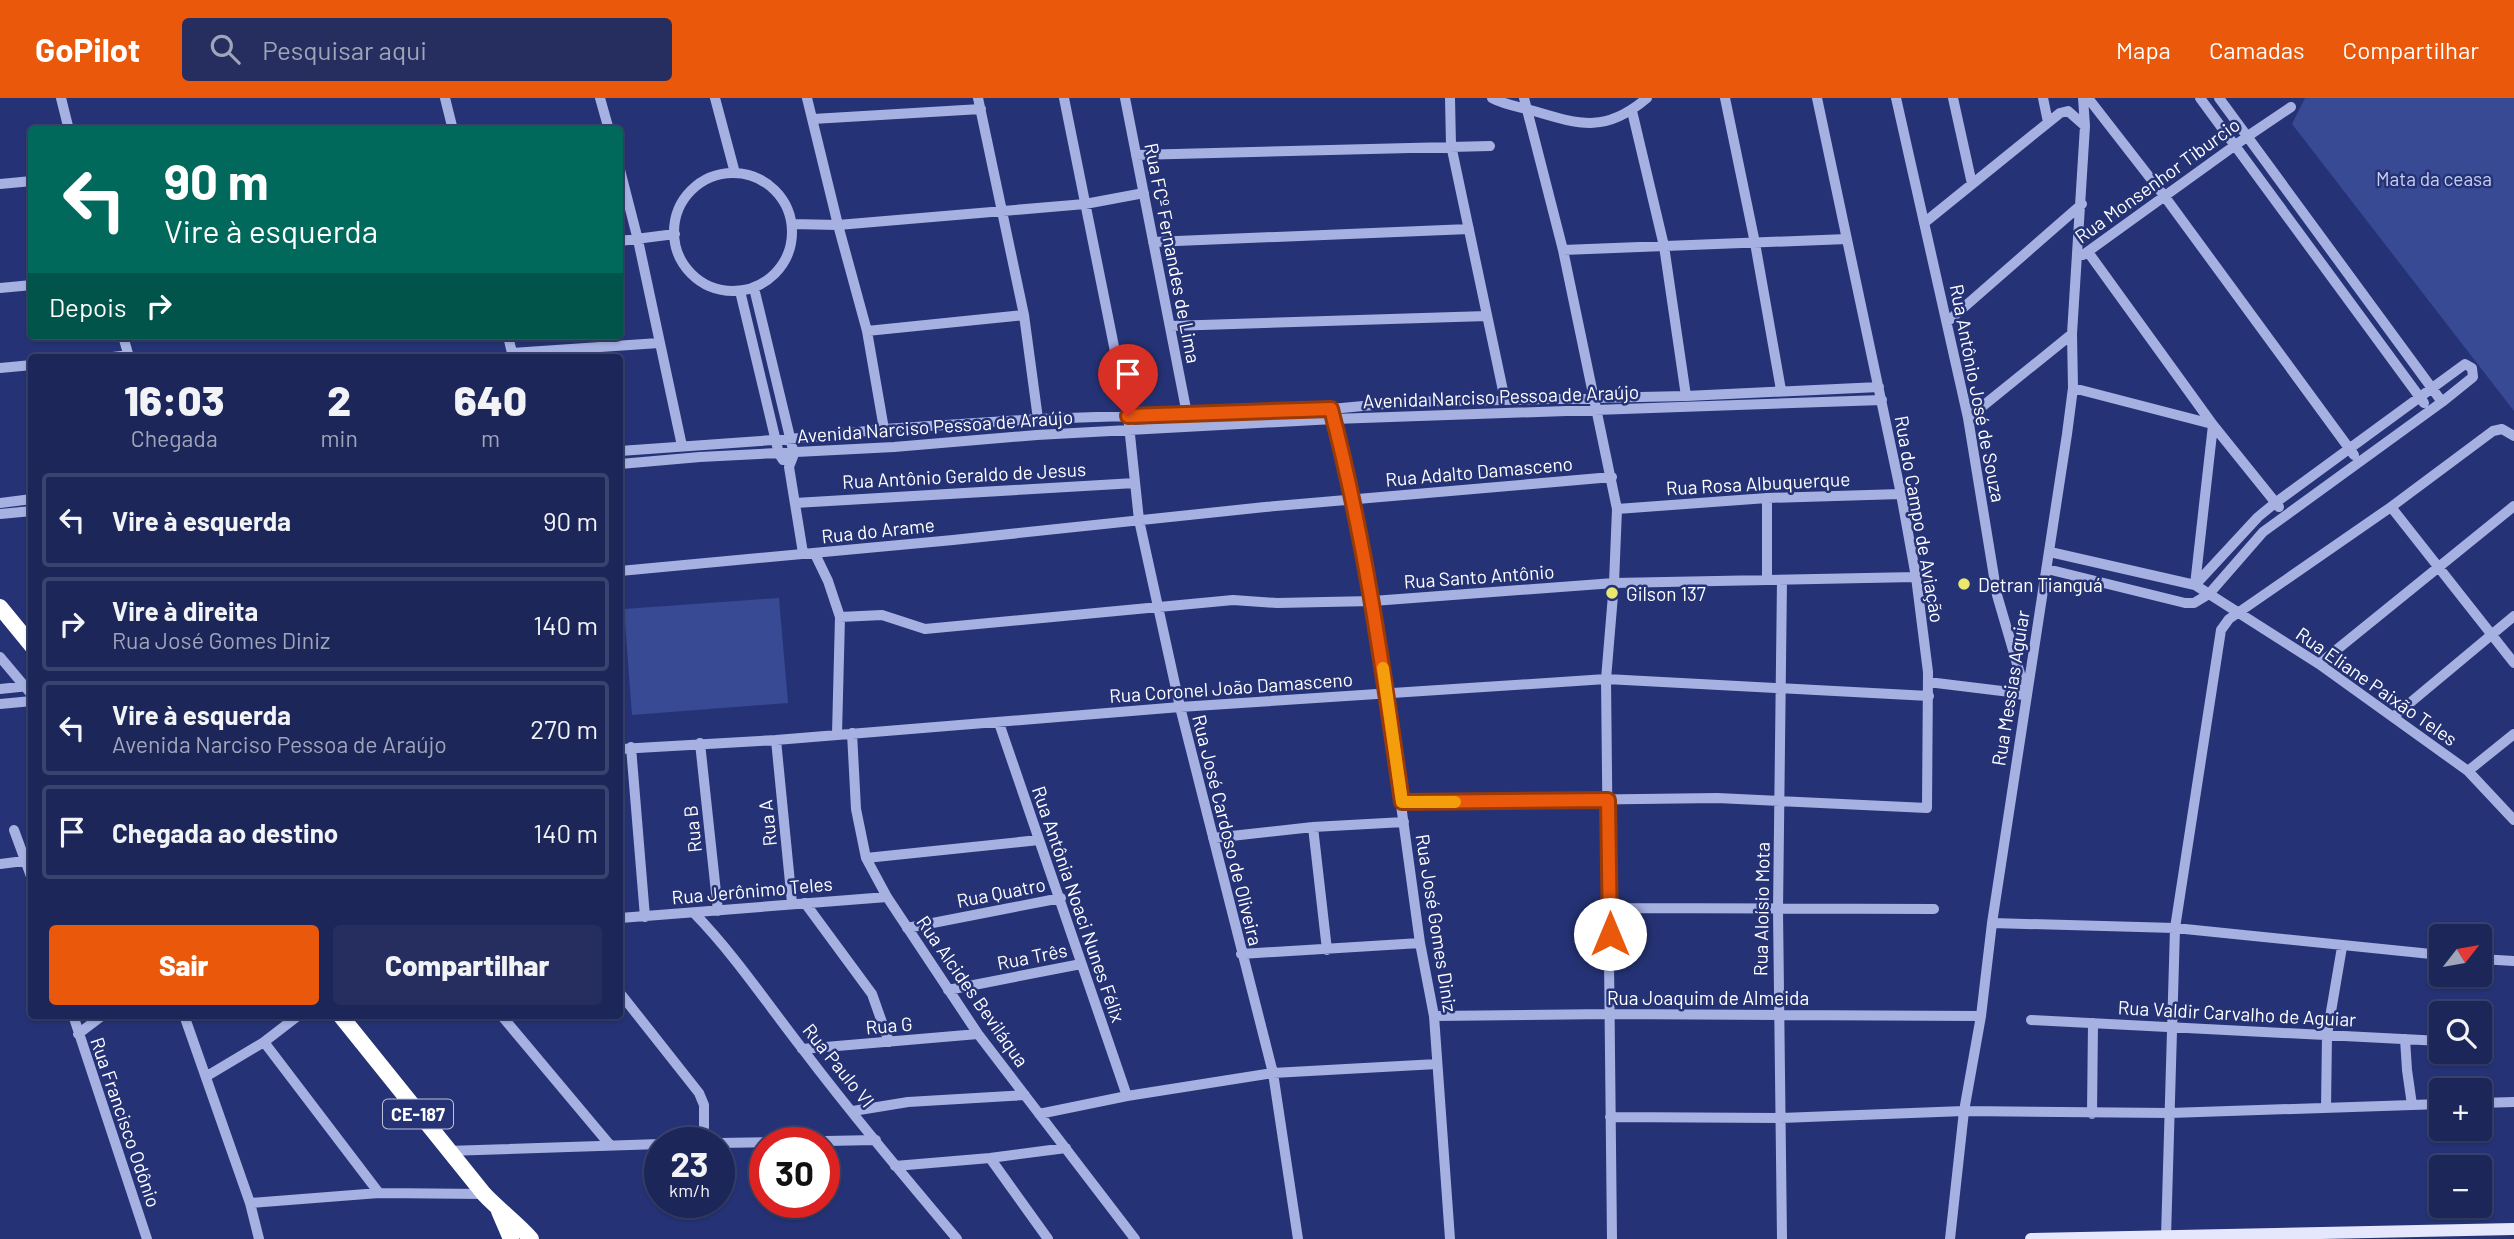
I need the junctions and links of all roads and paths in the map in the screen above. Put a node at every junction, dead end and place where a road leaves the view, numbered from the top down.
1 (61, 98) edge
2 (445, 98) edge
3 (600, 98) edge
4 (715, 98) edge
5 (807, 98) edge
6 (1064, 98) edge
7 (1125, 98) edge
8 (1450, 98) edge
9 (1492, 98) edge
10 (1647, 98) edge
11 (1725, 98) edge
12 (1817, 98) edge
13 (1896, 98) edge
14 (1953, 98) edge
15 (2043, 98) edge
16 (2085, 98) edge
17 (2200, 98) edge
18 (2219, 98) edge
19 (1525, 103) edge
20 (980, 104) edge
21 (2291, 107) dead end
22 (1632, 111) junction
23 (813, 119) junction
24 (2049, 122) junction
25 (68, 126) edge
26 (452, 126) edge
27 (608, 126) edge
28 (2085, 126) junction
29 (2248, 136) junction
30 (1451, 145) junction
31 (2235, 145) junction
32 (1490, 146) dead end
33 (1136, 155) junction
34 (735, 173) junction
35 (28, 181) edge
36 (623, 182) edge
37 (0, 184) edge
38 (1972, 184) junction
39 (1143, 193) junction
40 (2165, 197) junction
41 (1085, 204) junction
42 (2082, 204) junction
43 (1001, 211) junction
44 (1924, 223) junction
45 (792, 224) junction
46 (838, 225) junction
47 (1469, 229) junction
48 (674, 234) junction
49 (1847, 239) junction
50 (638, 240) junction
51 (623, 241) edge
52 (1153, 242) junction
53 (1755, 243) junction
54 (1664, 246) junction
55 (1563, 250) junction
56 (2083, 255) junction
57 (28, 285) edge
58 (0, 288) edge
59 (754, 288) junction
60 (740, 291) junction
61 (1024, 315) junction
62 (1487, 316) junction
63 (1947, 321) junction
64 (1170, 326) junction
65 (867, 331) junction
66 (2072, 334) junction
67 (659, 343) junction
68 (525, 354) edge
69 (28, 365) edge
70 (0, 368) edge
71 (1879, 387) junction
72 (2073, 388) junction
73 (2431, 388) junction
74 (1781, 390) junction
75 (1686, 396) junction
76 (2420, 397) junction
77 (1505, 400) junction
78 (1882, 400) junction
79 (2442, 402) junction
80 (1595, 404) junction
81 (2430, 411) junction
82 (1187, 414) junction
83 (1333, 414) junction
84 (1128, 416) junction
85 (1968, 418) junction
86 (1038, 419) junction
87 (2212, 425) junction
88 (884, 429) junction
89 (1130, 430) junction
90 (2514, 436) edge
91 (790, 438) junction
92 (776, 439) junction
93 (682, 446) junction
94 (2349, 450) junction
95 (623, 452) edge
96 (779, 454) junction
97 (794, 454) junction
98 (2359, 462) junction
99 (623, 464) edge
100 (789, 467) junction
101 (1612, 477) junction
102 (1135, 483) junction
103 (1901, 494) junction
104 (1767, 499) junction
105 (28, 500) edge
106 (1354, 500) junction
107 (0, 503) edge
108 (795, 503) junction
109 (2275, 503) junction
110 (2514, 506) edge
111 (2391, 507) junction
112 (1617, 509) junction
113 (28, 511) edge
114 (0, 514) edge
115 (2285, 515) junction
116 (1139, 520) junction
117 (2050, 552) junction
118 (809, 554) junction
119 (2069, 557) junction
120 (2111, 566) junction
121 (2437, 567) junction
122 (2047, 569) junction
123 (623, 571) edge
124 (2065, 574) junction
125 (1916, 577) junction
126 (1767, 580) junction
127 (1782, 580) junction
128 (1614, 583) junction
129 (2108, 584) junction
130 (2195, 585) junction
131 (2209, 594) junction
132 (1373, 601) junction
133 (0, 607) edge
134 (1159, 608) junction
135 (2239, 612) junction
136 (2514, 616) edge
137 (840, 617) junction
138 (2491, 634) junction
139 (28, 641) edge
140 (0, 657) edge
141 (2514, 663) edge
142 (2319, 664) junction
143 (1606, 679) junction
144 (1928, 682) junction
145 (1779, 687) junction
146 (0, 689) edge
147 (28, 689) edge
148 (28, 690) edge
149 (1386, 694) junction
150 (2026, 695) junction
151 (1928, 696) junction
152 (28, 701) edge
153 (0, 704) edge
154 (1180, 708) junction
155 (2393, 717) junction
156 (999, 723) junction
157 (852, 733) junction
158 (837, 734) junction
159 (2514, 734) edge
160 (776, 740) junction
161 (700, 743) junction
162 (625, 748) edge
163 (2468, 771) junction
164 (1608, 800) junction
165 (1402, 802) junction
166 (1780, 802) junction
167 (2514, 820) edge
168 (1404, 822) junction
169 (1312, 827) junction
170 (13, 830) dead end
171 (1213, 838) junction
172 (1039, 840) junction
173 (866, 858) junction
174 (28, 860) edge
175 (0, 864) edge
176 (887, 897) junction
177 (1060, 898) junction
178 (792, 903) junction
179 (805, 903) junction
180 (1610, 908) junction
181 (1778, 909) junction
182 (1934, 909) dead end
183 (718, 911) junction
184 (694, 913) junction
185 (645, 917) junction
186 (623, 918) edge
187 (1992, 923) junction
188 (907, 928) junction
189 (2175, 928) junction
190 (1420, 943) junction
191 (2342, 947) junction
192 (1327, 950) junction
193 (1241, 954) junction
194 (2429, 955) edge
195 (2492, 960) edge
196 (2514, 961) edge
197 (1081, 964) junction
198 (948, 990) junction
199 (623, 997) edge
200 (1609, 1014) junction
201 (1434, 1016) junction
202 (1778, 1016) junction
203 (1981, 1016) junction
204 (74, 1019) edge
205 (98, 1019) edge
206 (185, 1019) edge
207 (294, 1019) edge
208 (343, 1019) edge
209 (504, 1019) edge
210 (2031, 1020) dead end
211 (2093, 1023) junction
212 (2172, 1027) junction
213 (78, 1034) junction
214 (978, 1034) junction
215 (2328, 1035) junction
216 (2405, 1039) junction
217 (2429, 1040) edge
218 (264, 1042) junction
219 (889, 1042) junction
220 (802, 1049) junction
221 (1437, 1064) junction
222 (1273, 1073) junction
223 (206, 1076) junction
224 (1025, 1095) junction
225 (1127, 1096) junction
226 (2514, 1102) edge
227 (2492, 1103) edge
228 (2429, 1104) edge
229 (2412, 1105) junction
230 (2326, 1108) junction
231 (853, 1111) junction
232 (1964, 1111) junction
233 (2170, 1113) junction
234 (1039, 1114) junction
235 (2092, 1114) junction
236 (1610, 1117) junction
237 (1781, 1118) junction
238 (704, 1127) edge
239 (876, 1140) junction
240 (735, 1143) edge
241 (644, 1144) edge
242 (610, 1145) junction
243 (1066, 1148) junction
244 (447, 1151) junction
245 (990, 1158) junction
246 (895, 1166) junction
247 (379, 1193) junction
248 (484, 1194) junction
249 (250, 1203) junction
250 (499, 1211) junction
251 (2514, 1229) edge
252 (2165, 1237) junction
253 (147, 1239) edge
254 (259, 1239) edge
255 (511, 1239) edge
256 (531, 1239) edge
257 (957, 1239) edge
258 (1048, 1239) edge
259 (1135, 1239) edge
260 (1298, 1239) edge
261 (1450, 1239) edge
262 (1612, 1239) edge
263 (1782, 1239) edge
264 (1950, 1239) edge
265 (2031, 1239) edge

1 - 25 street
2 - 26 street
3 - 27 street
4 - 34 street
5 - 23 street
6 - 41 street, Rua José Cardoso de Oliveira
7 - 33 street, Rua FCº Fernandes de Lima
8 - 30 street
9 - 19 street
10 - 22 street
11 - 53 street
12 - 49 street, Rua do Campo de Aviação
13 - 44 street, Rua Antônio José de Souza
14 - 38 street
15 - 24 street
16 - 28 street, Rua Messias Aguiar
16 - 40 street
17 - 31 street
18 - 29 street
19 - 22 street
19 - 55 street
20 - 23 street
20 - 43 street
21 - 29 street, Rua Monsenhor Tiburcio
22 - 54 street
23 - 46 street
24 - 28 street
24 - 38 street
28 - 42 street, Rua Messias Aguiar
29 - 31 street, Rua Monsenhor Tiburcio
29 - 73 street
30 - 32 street
30 - 33 street
30 - 47 street
31 - 40 street, Rua Monsenhor Tiburcio
31 - 76 street
33 - 39 street, Rua FCº Fernandes de Lima
34 - 45 street
34 - 48 street
35 - 37 street
36 - 50 street
38 - 44 street
39 - 41 street
39 - 52 street, Rua FCº Fernandes de Lima
40 - 56 street, Rua Monsenhor Tiburcio
40 - 94 street
41 - 43 street
41 - 84 street, Rua José Cardoso de Oliveira
42 - 56 street, Rua Messias Aguiar
42 - 63 street
43 - 46 street
43 - 61 street
44 - 63 street, Rua Antônio José de Souza
45 - 46 street
45 - 59 street
46 - 65 street
47 - 52 street
47 - 62 street
48 - 50 street
48 - 60 street
49 - 53 street
49 - 71 street, Rua do Campo de Aviação
50 - 51 street
50 - 67 street
52 - 64 street, Rua FCº Fernandes de Lima
53 - 54 street
53 - 74 street
54 - 55 street
54 - 75 street
55 - 80 street
56 - 66 street, Rua Messias Aguiar
56 - 87 street
57 - 58 street
59 - 60 street
59 - 91 street
60 - 92 street
61 - 65 street
61 - 86 street
62 - 64 street
62 - 77 street
63 - 85 street, Rua Antônio José de Souza
64 - 82 street, Rua FCº Fernandes de Lima
65 - 88 street
66 - 72 street, Rua Messias Aguiar
66 - 85 street
67 - 68 street
67 - 93 street
69 - 70 street
71 - 74 street, Avenida Narciso Pessoa de Araújo
71 - 78 street, Rua do Campo de Aviação
72 - 87 street
72 - 117 street, Rua Messias Aguiar
73 - 76 street
73 - 79 street
73 - 79 street
74 - 75 street, Avenida Narciso Pessoa de Araújo
75 - 80 street, Avenida Narciso Pessoa de Araújo
76 - 81 street
76 - 94 street
77 - 80 street, Avenida Narciso Pessoa de Araújo
77 - 83 street, Avenida Narciso Pessoa de Araújo
78 - 80 street, Avenida Narciso Pessoa de Araújo
78 - 103 street, Rua do Campo de Aviação
79 - 81 street
80 - 83 street, Avenida Narciso Pessoa de Araújo
80 - 101 street
81 - 98 street
82 - 83 street, Avenida Narciso Pessoa de Araújo
82 - 84 street, Avenida Narciso Pessoa de Araújo
83 - 89 street, Avenida Narciso Pessoa de Araújo
83 - 106 street, Rua José Gomes Diniz
84 - 86 street, Avenida Narciso Pessoa de Araújo
84 - 89 street, Rua José Cardoso de Oliveira
85 - 150 street, Rua Antônio José de Souza
86 - 88 street, Avenida Narciso Pessoa de Araújo
87 - 109 street
87 - 130 street
88 - 91 street, Avenida Narciso Pessoa de Araújo
89 - 97 street, Avenida Narciso Pessoa de Araújo
89 - 102 street, Rua José Cardoso de Oliveira
90 - 111 street
91 - 92 street, Avenida Narciso Pessoa de Araújo
91 - 97 street
92 - 93 street, Avenida Narciso Pessoa de Araújo
92 - 96 street
93 - 95 street, Avenida Narciso Pessoa de Araújo
94 - 98 street
94 - 109 street
96 - 97 street, Avenida Narciso Pessoa de Araújo
96 - 99 street, Avenida Narciso Pessoa de Araújo
96 - 100 street
97 - 100 street
98 - 115 street
100 - 108 street
101 - 106 street, Rua Adalto Damasceno
101 - 112 street
102 - 108 street, Rua Antônio Geraldo de Jesus
102 - 116 street, Rua José Cardoso de Oliveira
103 - 104 street, Rua Rosa Albuquerque
103 - 125 street, Rua do Campo de Aviação
104 - 112 street, Rua Rosa Albuquerque
104 - 126 street
105 - 107 street
106 - 116 street, Rua Adalto Damasceno
106 - 132 street, Rua José Gomes Diniz
108 - 118 street
109 - 115 street
109 - 130 street
110 - 121 street
111 - 121 street
111 - 135 street
112 - 128 street
113 - 114 street
115 - 131 street
116 - 118 street, Rua do Arame
116 - 134 street, Rua José Cardoso de Oliveira
117 - 119 street, Rua Eliane Paixão Teles
117 - 122 street, Rua Messias Aguiar
118 - 123 street, Rua do Arame
118 - 137 street
119 - 120 street, Rua Eliane Paixão Teles
119 - 124 street
120 - 129 street
120 - 130 street, Rua Eliane Paixão Teles
121 - 138 street
121 - 142 street
122 - 124 street
122 - 150 street, Rua Messias Aguiar
124 - 129 street
125 - 127 street, Rua Santo Antônio
125 - 144 street, Rua do Campo de Aviação
126 - 127 street, Rua Santo Antônio
126 - 128 street, Rua Santo Antônio
127 - 145 street, Rua Aloísio Mota
128 - 132 street, Rua Santo Antônio
128 - 143 street
129 - 131 street
130 - 131 street, Rua Eliane Paixão Teles
131 - 135 street, Rua Eliane Paixão Teles
132 - 134 street, Rua Santo Antônio
132 - 149 street, Rua José Gomes Diniz
133 - 139 highway
134 - 137 street, Rua Santo Antônio
134 - 154 street, Rua José Cardoso de Oliveira
135 - 142 street, Rua Eliane Paixão Teles
135 - 189 street
136 - 138 street
137 - 158 street
138 - 141 street
138 - 155 street
140 - 147 street
142 - 155 street, Rua Eliane Paixão Teles
143 - 145 street, Rua Coronel João Damasceno
143 - 149 street, Rua Coronel João Damasceno
143 - 164 street
144 - 150 street
144 - 151 street, Rua do Campo de Aviação
145 - 151 street, Rua Coronel João Damasceno
145 - 166 street, Rua Aloísio Mota
146 - 148 street
149 - 154 street, Rua Coronel João Damasceno
149 - 165 street, Rua José Gomes Diniz
150 - 187 street, Rua Messias Aguiar
151 - 166 street, Rua do Campo de Aviação
152 - 153 street
154 - 156 street, Rua Coronel João Damasceno
154 - 171 street, Rua José Cardoso de Oliveira
155 - 163 street, Rua Eliane Paixão Teles
156 - 157 street, Rua Coronel João Damasceno
156 - 172 street, Rua Antônia Noaci Nunes Félix
157 - 158 street, Rua Coronel João Damasceno
157 - 173 street, Rua Alcides Beviláqua
158 - 160 street, Rua Coronel João Damasceno
159 - 163 street
160 - 161 street, Rua Coronel João Damasceno
160 - 178 street, Rua A
161 - 162 street, Rua Coronel João Damasceno
161 - 183 street, Rua B
162 - 185 street
163 - 167 street, Rua Eliane Paixão Teles
164 - 165 street
164 - 166 street
164 - 180 street
165 - 168 street, Rua José Gomes Diniz
166 - 181 street, Rua Aloísio Mota
168 - 169 street
168 - 190 street, Rua José Gomes Diniz
169 - 171 street
169 - 192 street
170 - 174 street
171 - 193 street, Rua José Cardoso de Oliveira
172 - 173 street
172 - 177 street, Rua Antônia Noaci Nunes Félix
173 - 176 street, Rua Alcides Beviláqua
174 - 175 street
176 - 179 street, Rua Jerônimo Teles
176 - 188 street, Rua Alcides Beviláqua
177 - 188 street, Rua Quatro
177 - 197 street, Rua Antônia Noaci Nunes Félix
178 - 179 street, Rua Jerônimo Teles
178 - 183 street, Rua Jerônimo Teles
179 - 219 street
180 - 181 street
180 - 200 street
181 - 182 street
181 - 202 street, Rua Aloísio Mota
183 - 184 street, Rua Jerônimo Teles
184 - 185 street, Rua Jerônimo Teles
184 - 220 street, Rua Paulo VI
185 - 186 street, Rua Jerônimo Teles
187 - 189 street
187 - 203 street, Rua Messias Aguiar
188 - 198 street, Rua Alcides Beviláqua
189 - 191 street
189 - 212 street
190 - 192 street
190 - 201 street, Rua José Gomes Diniz
191 - 194 street
191 - 215 street
192 - 193 street
193 - 222 street, Rua José Cardoso de Oliveira
195 - 196 street
197 - 198 street, Rua Três
197 - 225 street, Rua Antônia Noaci Nunes Félix
198 - 214 street, Rua Alcides Beviláqua
199 - 238 street
200 - 201 street, Rua Joaquim de Almeida
200 - 202 street, Rua Joaquim de Almeida
200 - 236 street
201 - 221 street, Rua José Gomes Diniz
202 - 203 street, Rua Joaquim de Almeida
202 - 237 street, Rua Aloísio Mota
203 - 232 street, Rua Messias Aguiar
204 - 213 street, Rua Francisco Odônio
205 - 213 street
206 - 223 street
207 - 218 street
208 - 244 highway, CE-187
209 - 242 street
210 - 211 street, Rua Valdir Carvalho de Aguiar
211 - 212 street, Rua Valdir Carvalho de Aguiar
211 - 235 street
212 - 215 street, Rua Valdir Carvalho de Aguiar
212 - 233 street
213 - 253 street, Rua Francisco Odônio
214 - 219 street, Rua G
214 - 224 street, Rua Alcides Beviláqua
215 - 216 street, Rua Valdir Carvalho de Aguiar
215 - 230 street
216 - 217 street, Rua Valdir Carvalho de Aguiar
216 - 229 street
218 - 223 street
218 - 247 street
219 - 220 street, Rua G
220 - 231 street, Rua Paulo VI
221 - 222 street
221 - 261 street, Rua José Gomes Diniz
222 - 225 street
222 - 260 street, Rua José Cardoso de Oliveira
223 - 249 street
224 - 231 street
224 - 234 street, Rua Alcides Beviláqua
225 - 234 street
226 - 227 street
228 - 229 street
229 - 230 street
230 - 233 street
231 - 239 street, Rua Paulo VI
232 - 235 street
232 - 237 street
232 - 264 street, Rua Messias Aguiar
233 - 235 street
233 - 252 street
234 - 243 street, Rua Alcides Beviláqua
236 - 237 street
236 - 262 street
237 - 263 street, Rua Aloísio Mota
239 - 240 street
239 - 246 street, Rua Paulo VI
241 - 242 street
242 - 244 street
243 - 245 street
243 - 259 street, Rua Alcides Beviláqua
244 - 248 highway, CE-187
245 - 246 street
245 - 258 street
246 - 257 street, Rua Paulo VI
247 - 248 street
247 - 249 street
248 - 250 highway, CE-187
249 - 254 street
250 - 255 highway, CE-187
250 - 256 highway, CE-187
251 - 252 main road
252 - 265 main road

